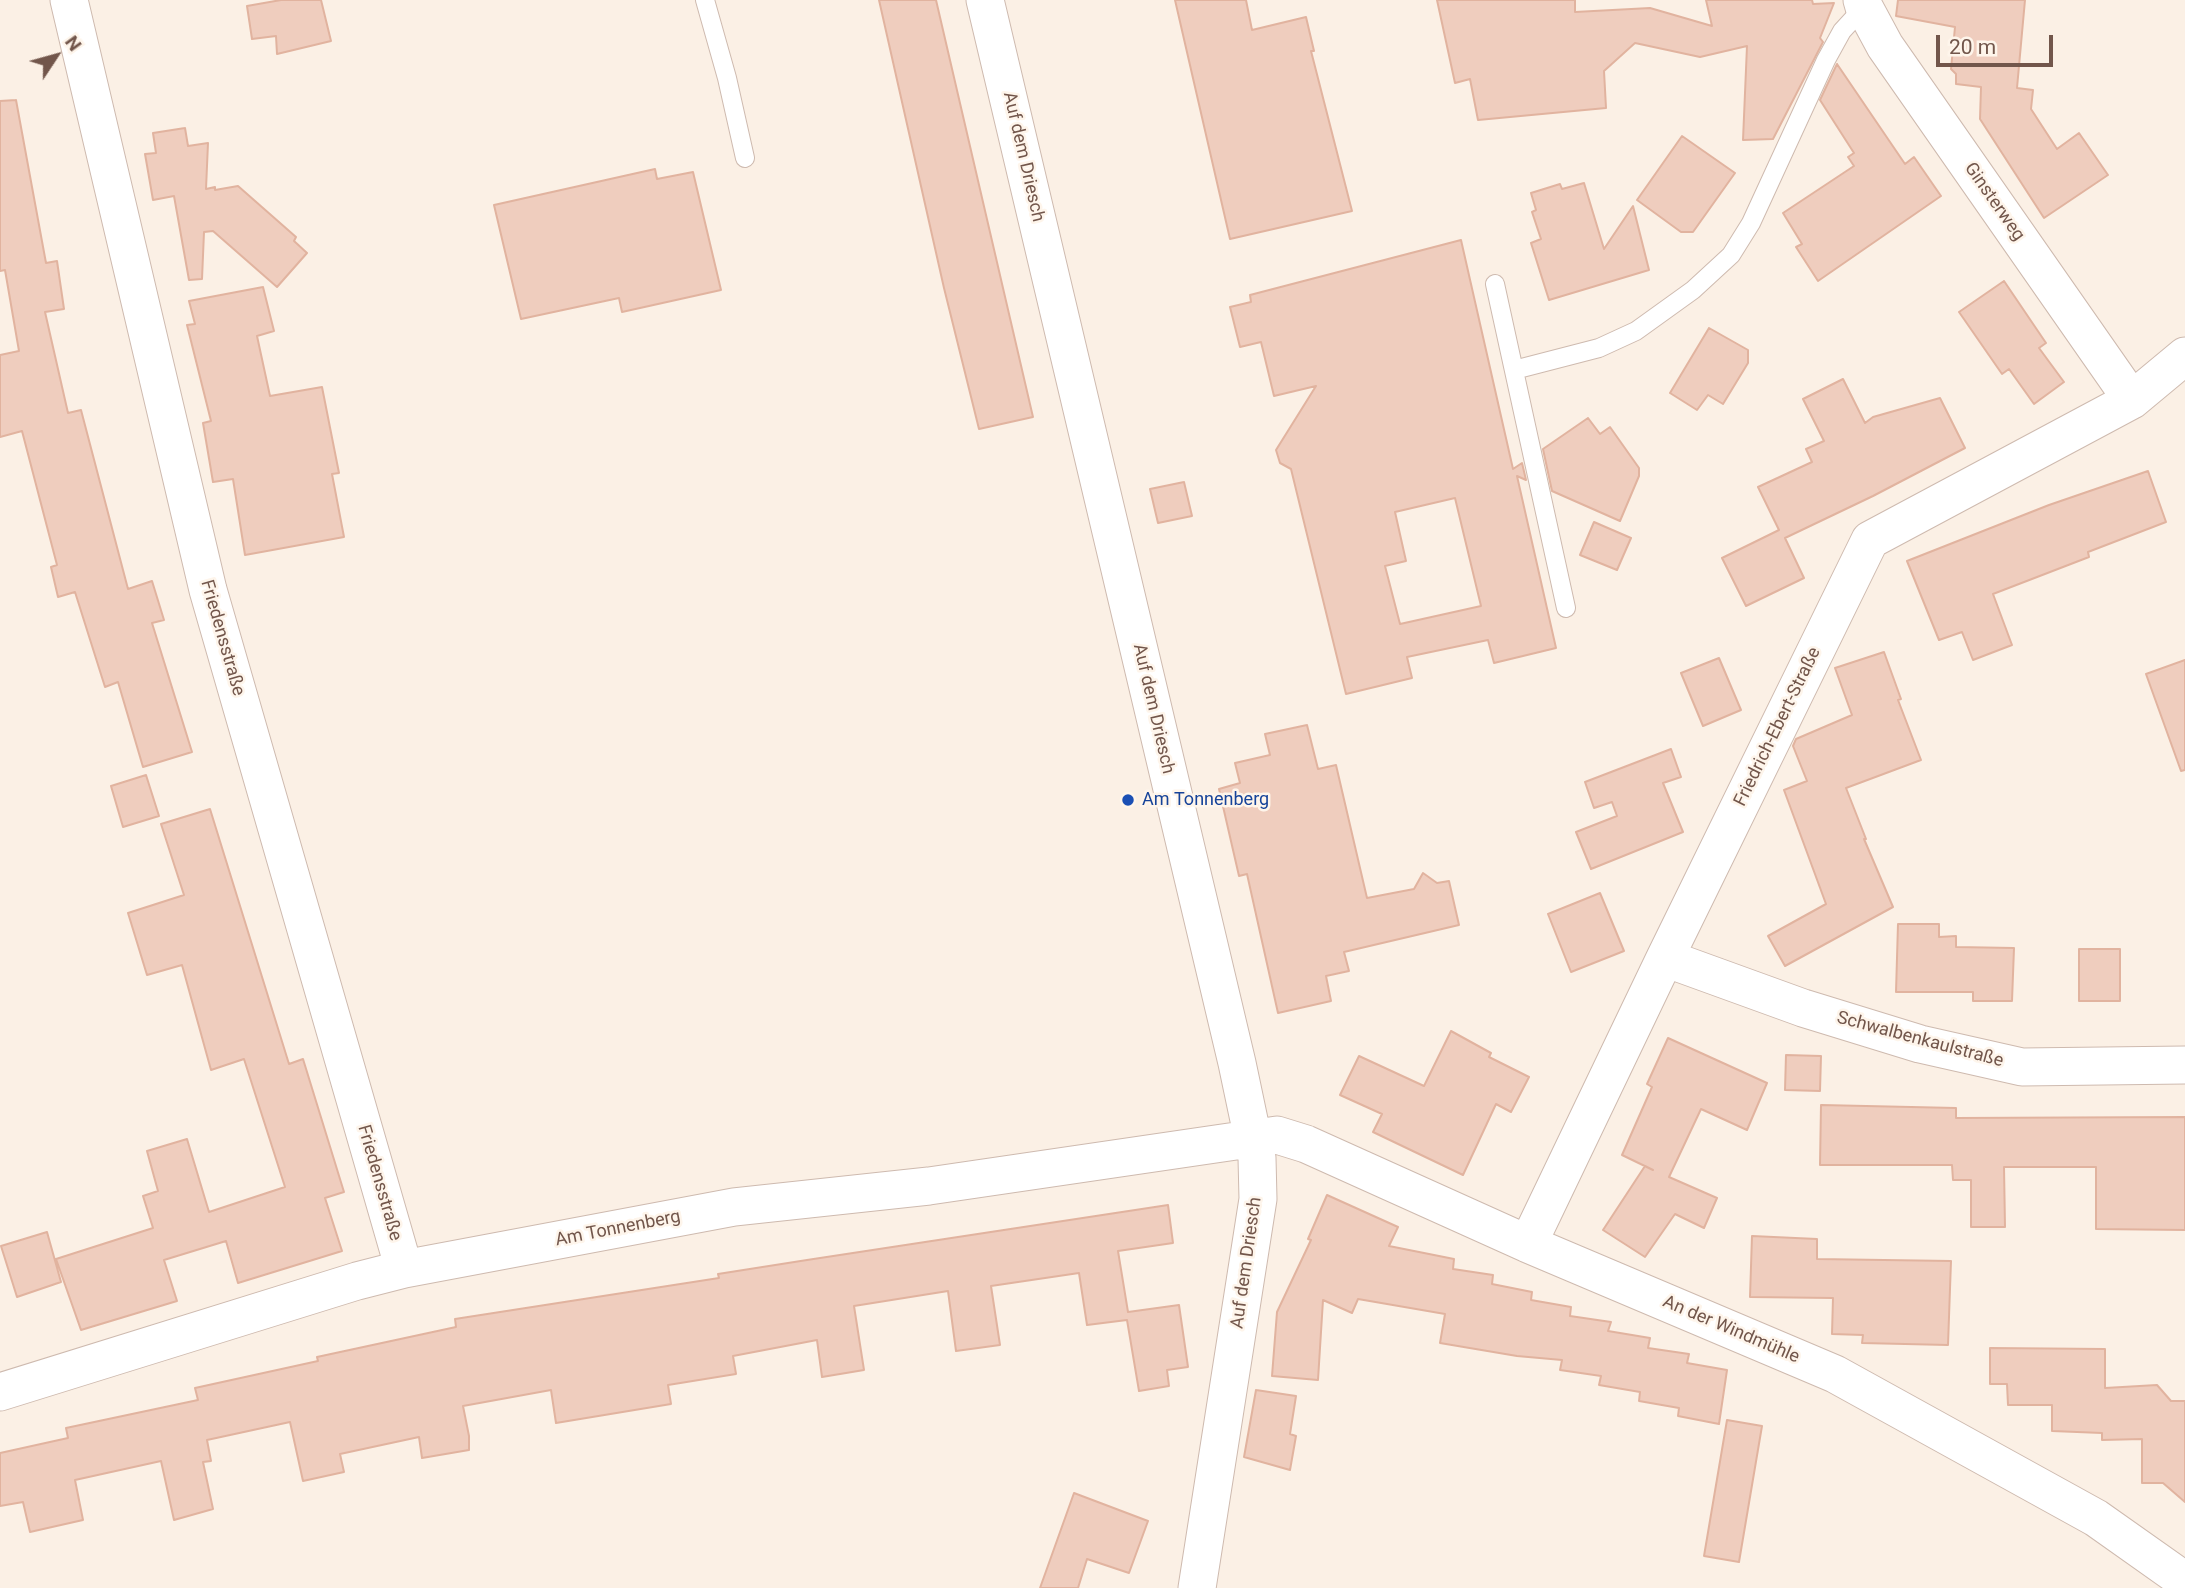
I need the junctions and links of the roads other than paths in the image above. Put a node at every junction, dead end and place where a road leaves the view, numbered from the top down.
1 (69, 0) edge
2 (705, 0) edge
3 (985, 0) edge
4 (1863, 4) edge
5 (745, 158) dead end
6 (1495, 284) dead end
7 (2185, 356) edge
8 (1514, 370) junction
9 (2132, 400) junction
10 (1566, 608) dead end
11 (1665, 958) junction
12 (2185, 1065) edge
13 (1251, 1138) junction
14 (1528, 1244) junction
15 (404, 1269) junction
16 (0, 1392) edge
17 (2185, 1581) edge
18 (1197, 1588) edge

1 - 15 street, Friedensstraße
2 - 5 lane
3 - 13 street, Auf dem Driesch
4 - 8 lane
4 - 9 street, Ginsterweg
6 - 8 lane
7 - 9 street, Friedrich-Ebert-Straße
8 - 10 lane
9 - 11 street, Friedrich-Ebert-Straße
11 - 12 street, Schwalbenkaulstraße
11 - 14 street, Friedrich-Ebert-Straße
13 - 14 street, An der Windmühle
13 - 15 street, Am Tonnenberg
13 - 18 street, Auf dem Driesch
14 - 17 street, An der Windmühle
15 - 16 street, Am Tonnenberg

